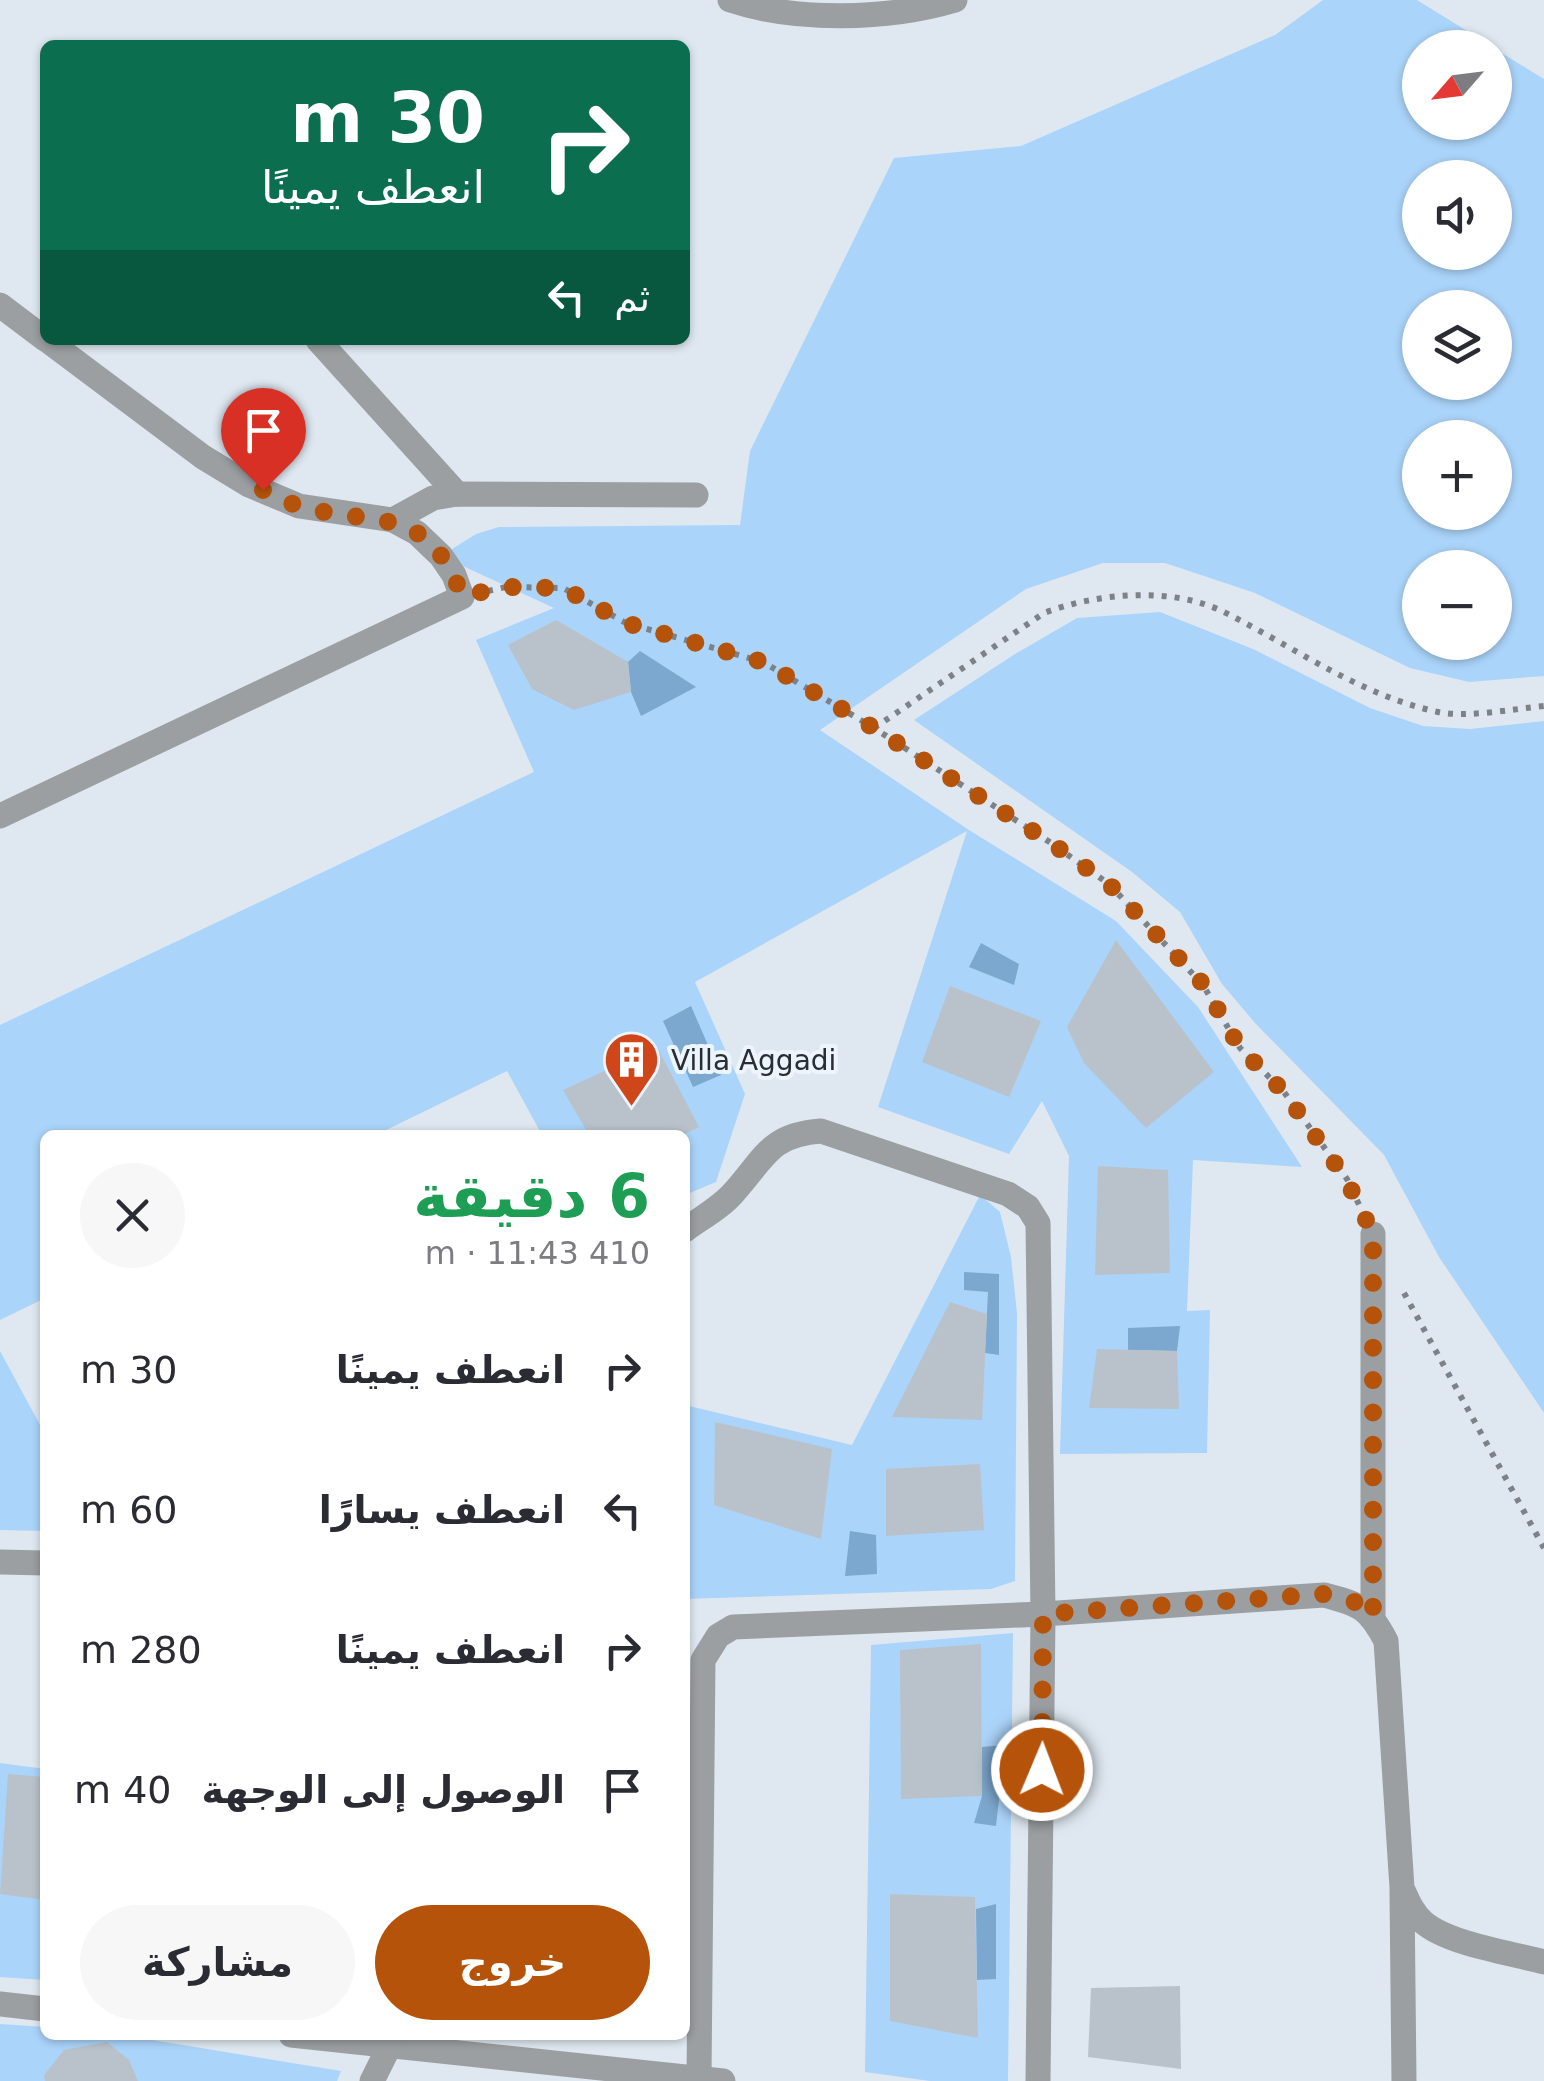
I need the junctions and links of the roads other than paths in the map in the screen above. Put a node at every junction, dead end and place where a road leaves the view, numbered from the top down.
1 (730, 0) edge
2 (955, 0) edge
3 (1, 306) edge
4 (40, 335) edge
5 (54, 345) edge
6 (322, 345) edge
7 (456, 494) junction
8 (696, 496) dead end
9 (393, 520) junction
10 (0, 816) edge
11 (690, 1226) edge
12 (1373, 1234) road end
13 (0, 1562) edge
14 (40, 1563) edge
15 (1043, 1614) junction
16 (1373, 1616) junction
17 (1402, 1888) junction
18 (1544, 1962) edge
19 (0, 2004) edge
20 (40, 2008) edge
21 (337, 2040) edge
22 (390, 2046) junction
23 (711, 2079) edge
24 (372, 2081) edge
25 (1038, 2081) edge
26 (1404, 2081) edge

1 - 2 street
3 - 4 street
5 - 9 street
6 - 7 street
7 - 8 street
7 - 9 street
9 - 10 street
11 - 15 street
12 - 16 street
13 - 14 street
15 - 16 street
15 - 23 street
15 - 25 street
16 - 17 street
17 - 18 street
17 - 26 street
19 - 20 street
21 - 22 street
22 - 23 street
22 - 24 street

